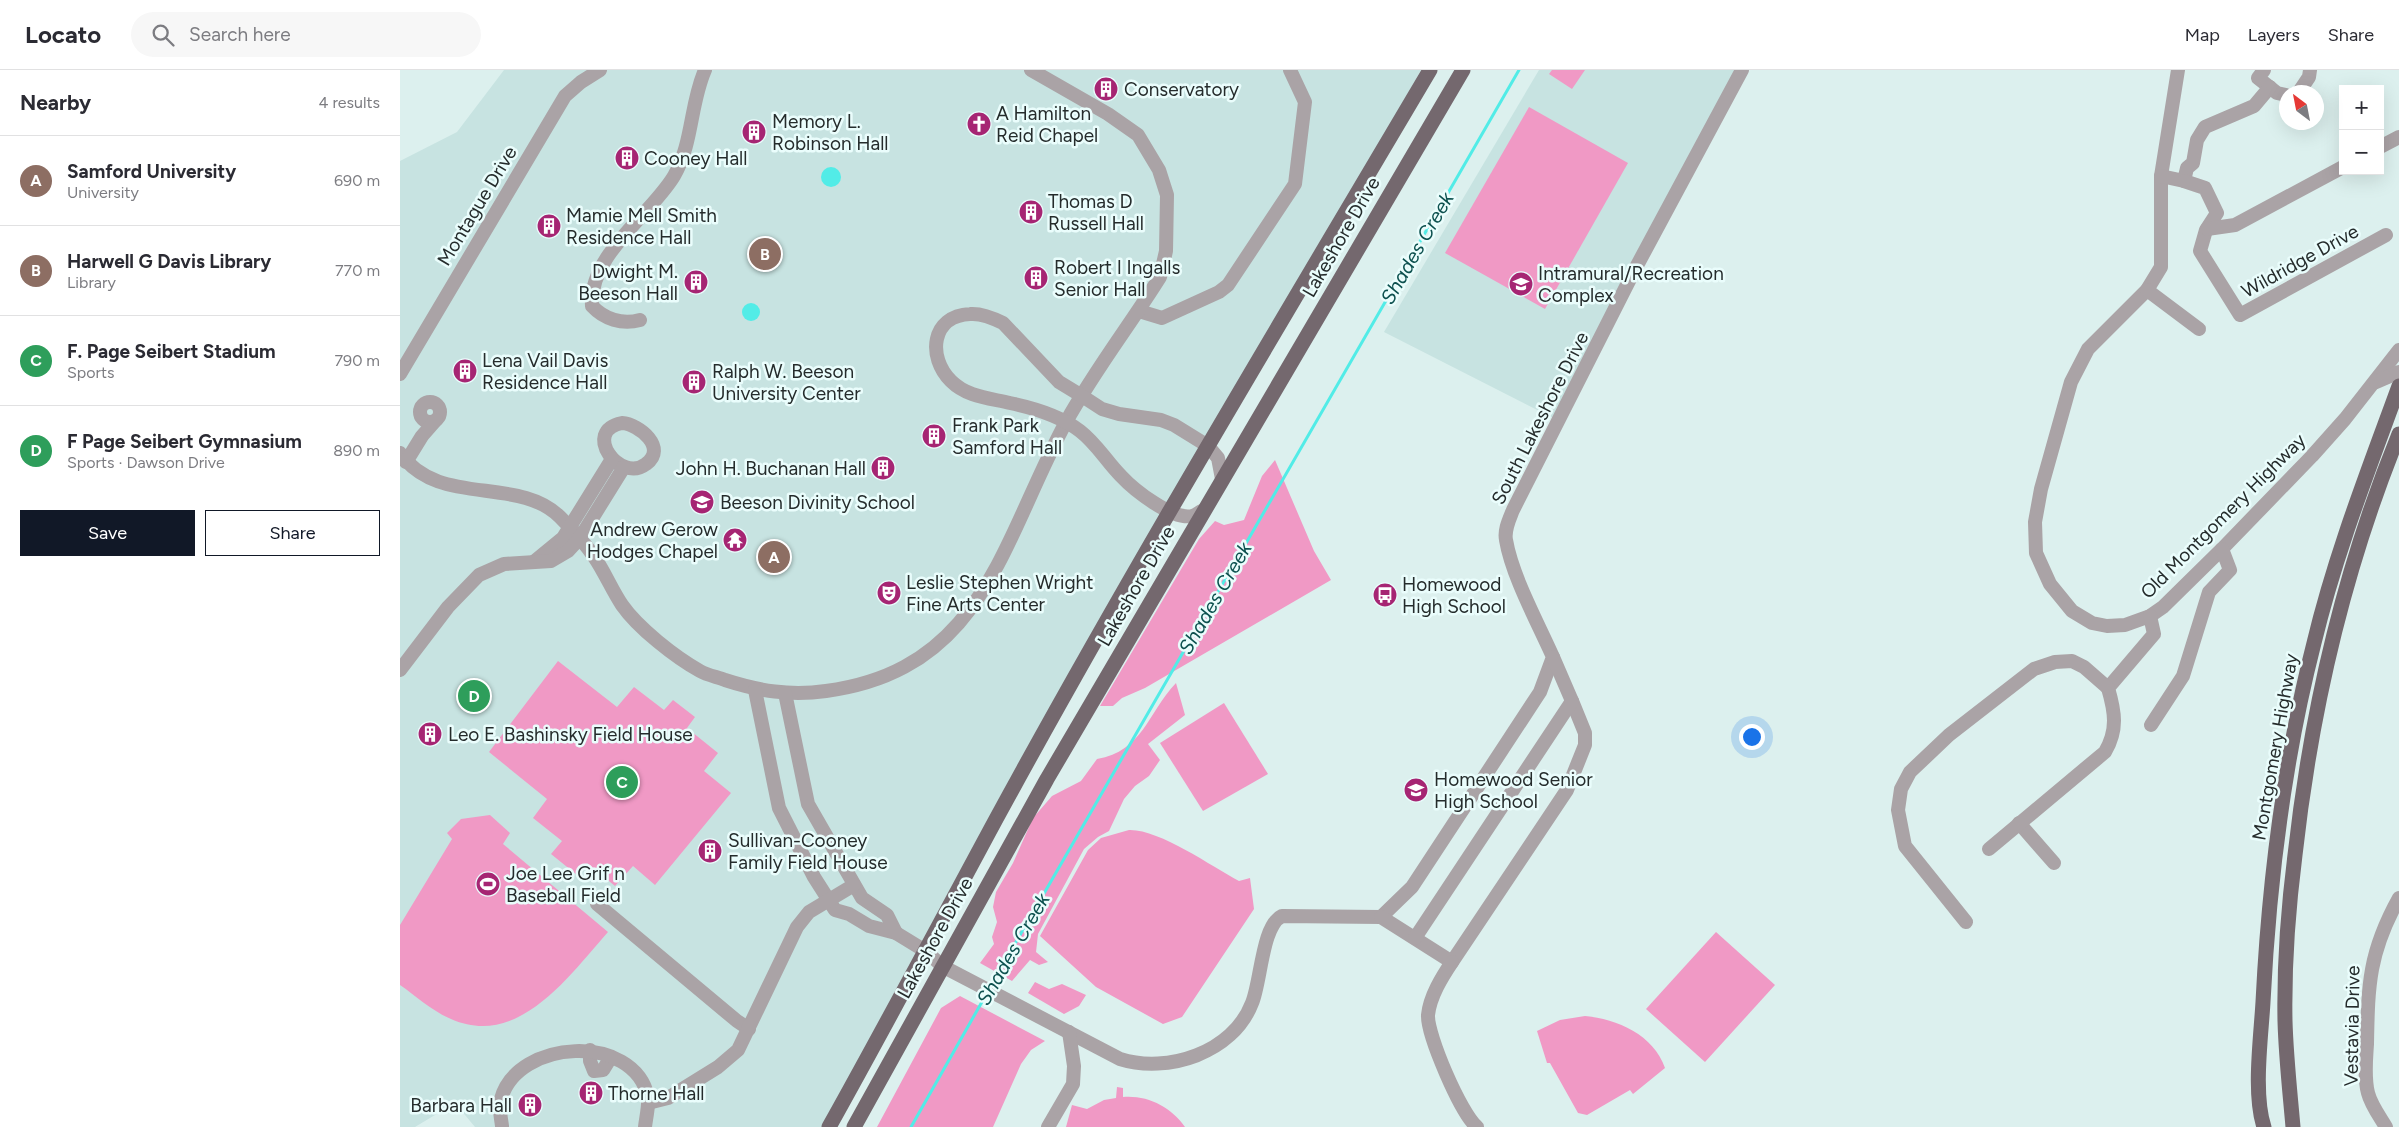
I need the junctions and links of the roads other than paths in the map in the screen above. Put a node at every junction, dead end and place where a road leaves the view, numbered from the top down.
1 (600, 70) edge
2 (705, 70) edge
3 (1031, 70) edge
4 (1430, 70) edge
5 (1462, 70) edge
6 (1742, 70) edge
7 (2178, 70) edge
8 (2264, 70) edge
9 (2310, 70) edge
10 (1290, 71) edge
11 (2304, 85) edge
12 (2270, 87) junction
13 (2279, 93) edge
14 (2399, 137) edge
15 (2384, 145) edge
16 (2339, 170) edge
17 (2162, 176) junction
18 (2184, 181) junction
19 (2207, 229) junction
20 (2386, 235) dead end
21 (2147, 290) junction
22 (1140, 311) junction
23 (640, 320) dead end
24 (2199, 329) dead end
25 (2399, 350) edge
26 (2399, 372) edge
27 (400, 374) edge
28 (2399, 386) edge
29 (2370, 387) junction
30 (1082, 396) junction
31 (1066, 422) junction
32 (2399, 434) edge
33 (422, 436) junction
34 (1208, 446) junction
35 (403, 457) edge
36 (612, 458) junction
37 (624, 467) junction
38 (1222, 479) junction
39 (1202, 511) junction
40 (1171, 512) junction
41 (570, 527) junction
42 (580, 538) junction
43 (2222, 549) junction
44 (535, 561) junction
45 (2150, 616) junction
46 (1553, 657) junction
47 (400, 670) edge
48 (2108, 688) junction
49 (755, 690) junction
50 (785, 693) junction
51 (1572, 701) junction
52 (2151, 725) dead end
53 (2019, 823) junction
54 (1989, 849) dead end
55 (2054, 863) dead end
56 (854, 884) junction
57 (862, 898) junction
58 (2399, 898) edge
59 (828, 900) junction
60 (597, 904) dead end
61 (849, 914) junction
62 (1381, 916) junction
63 (1966, 922) dead end
64 (896, 933) junction
65 (1415, 938) junction
66 (926, 952) junction
67 (1452, 962) junction
68 (942, 966) junction
69 (749, 1029) junction
70 (1064, 1030) junction
71 (648, 1103) junction
72 (2261, 1124) edge
73 (502, 1126) dead end
74 (645, 1127) edge
75 (829, 1127) edge
76 (854, 1127) edge
77 (1048, 1127) edge
78 (1477, 1127) edge
79 (2293, 1127) edge
80 (2386, 1127) edge

1 - 27 street, Montague Drive
2 - 23 street
3 - 22 street
4 - 34 main road, Lakeshore Drive
5 - 38 main road, Lakeshore Drive
6 - 46 street, South Lakeshore Drive
7 - 17 street, Old Montgomery Highway
8 - 12 street
9 - 11 street
10 - 22 street
12 - 13 street
12 - 18 street
14 - 15 street
16 - 19 street
17 - 18 street
17 - 21 street, Old Montgomery Highway
18 - 19 street, Wildridge Drive
19 - 20 street, Wildridge Drive
21 - 24 street
21 - 45 street, Old Montgomery Highway
22 - 30 street
25 - 29 street, Old Montgomery Highway
26 - 29 street, Old Montgomery Highway
28 - 72 main road, Montgomery Highway
29 - 43 street, Old Montgomery Highway
30 - 31 street
30 - 31 street
30 - 34 street
31 - 40 street
31 - 50 street
32 - 79 main road, Montgomery Highway
33 - 33 street
33 - 35 street
34 - 38 street
34 - 40 main road, Lakeshore Drive
35 - 41 street
36 - 37 street
36 - 37 street
36 - 41 street
37 - 42 street
38 - 39 main road, Lakeshore Drive
39 - 40 street
39 - 68 main road, Lakeshore Drive
40 - 66 main road, Lakeshore Drive
41 - 42 street
41 - 44 street
42 - 44 street
42 - 49 street
43 - 45 street, Old Montgomery Highway
43 - 52 street
44 - 47 street
45 - 48 street
46 - 51 street, South Lakeshore Drive
46 - 62 street
48 - 53 street
48 - 63 street
49 - 50 street
49 - 59 street
50 - 56 street
51 - 65 street
51 - 67 street, South Lakeshore Drive
53 - 54 street
53 - 55 street
56 - 57 street
56 - 59 street
57 - 61 street
57 - 64 street
58 - 80 street, Vestavia Drive
59 - 61 street
59 - 69 street
60 - 69 street
61 - 64 street
62 - 65 street
62 - 70 street
64 - 66 street
65 - 67 street
66 - 68 street
66 - 75 main road, Lakeshore Drive
67 - 78 street, South Lakeshore Drive
68 - 70 street
68 - 76 main road, Lakeshore Drive
69 - 71 street
70 - 77 street
71 - 73 street
71 - 74 street

